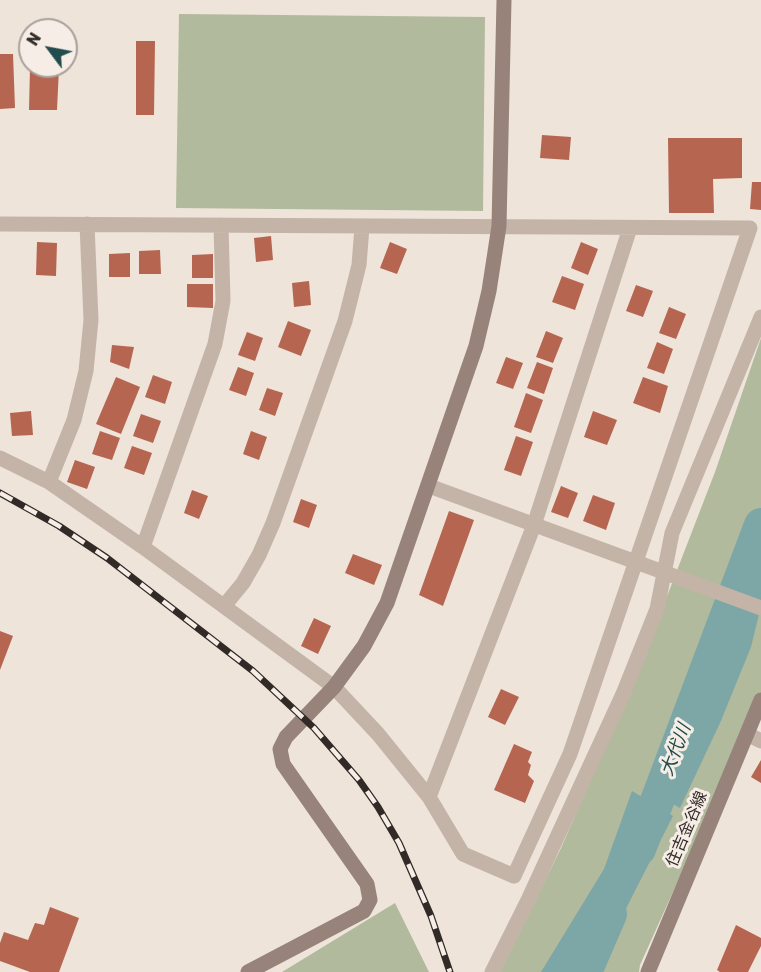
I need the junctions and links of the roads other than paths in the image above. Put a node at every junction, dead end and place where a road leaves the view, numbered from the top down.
1 (504, 0) edge
2 (0, 224) edge
3 (87, 224) junction
4 (221, 225) junction
5 (499, 226) junction
6 (362, 227) junction
7 (630, 228) junction
8 (761, 317) edge
9 (0, 458) edge
10 (49, 482) junction
11 (429, 486) junction
12 (534, 525) junction
13 (143, 547) junction
14 (635, 562) junction
15 (664, 572) junction
16 (224, 606) junction
17 (761, 608) edge
18 (334, 687) junction
19 (761, 700) edge
20 (754, 737) edge
21 (429, 797) junction
22 (248, 972) edge
23 (492, 972) edge
24 (648, 972) edge

1 - 5 street
2 - 3 street
3 - 4 street
3 - 10 street
4 - 6 street
4 - 13 street
5 - 6 street
5 - 7 street
5 - 11 street
6 - 16 street
7 - 12 street
7 - 14 street
8 - 15 street
9 - 10 street
10 - 13 street
11 - 12 street
11 - 18 street
12 - 14 street
12 - 21 street
13 - 16 street
14 - 15 street
14 - 21 street
15 - 17 street
15 - 23 street
16 - 18 street
18 - 21 street
18 - 22 street
19 - 20 street, 住吉金谷線
20 - 24 street, 住吉金谷線

